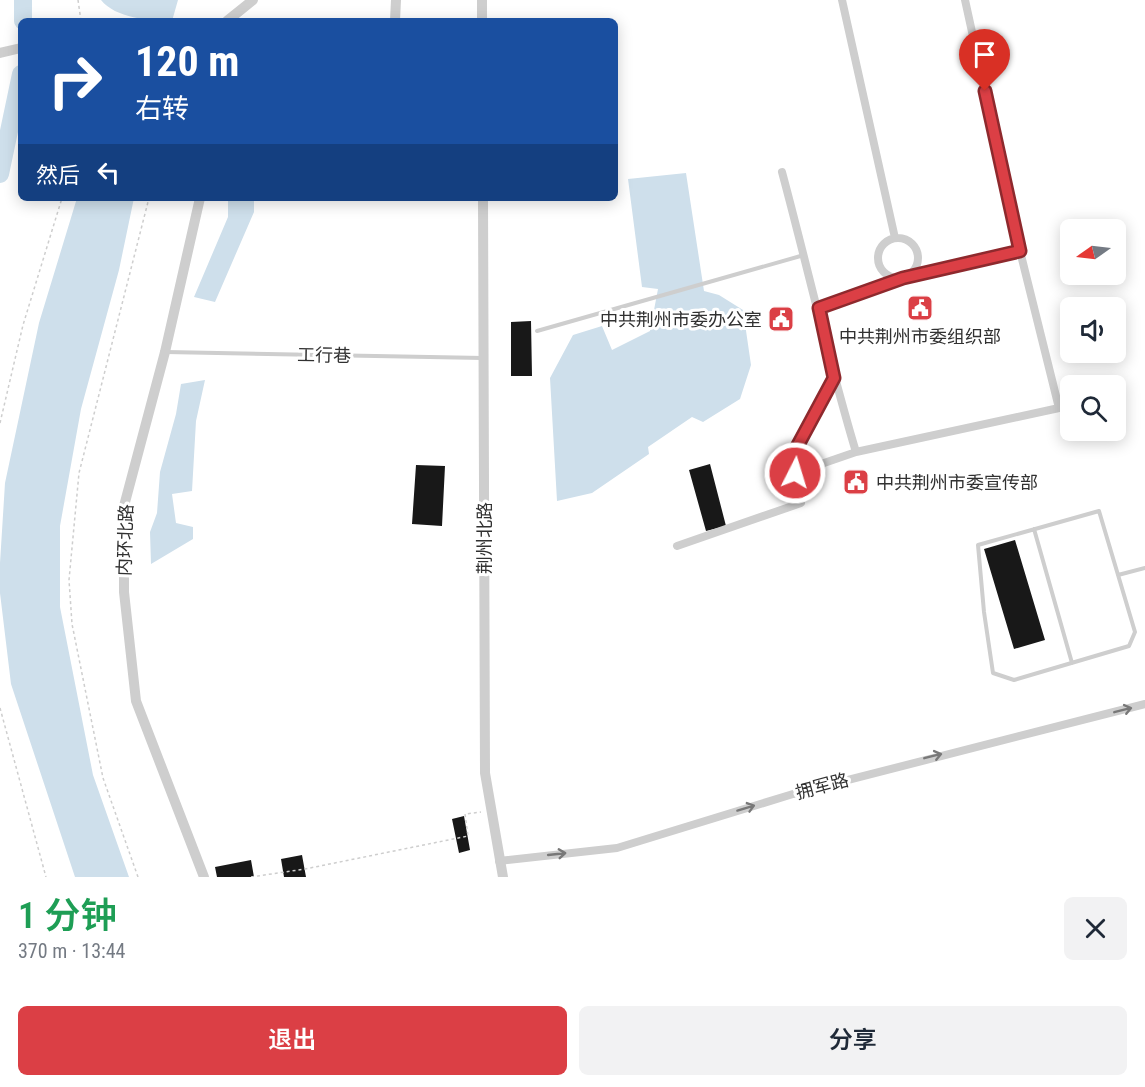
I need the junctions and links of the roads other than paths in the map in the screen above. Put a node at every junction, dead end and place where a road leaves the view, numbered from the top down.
1 (254, 0) edge
2 (396, 0) edge
3 (482, 0) edge
4 (842, 0) edge
5 (965, 0) edge
6 (230, 18) edge
7 (395, 18) edge
8 (482, 18) edge
9 (18, 49) edge
10 (0, 53) edge
11 (782, 172) dead end
12 (199, 201) edge
13 (483, 201) edge
14 (895, 238) junction
15 (1020, 251) junction
16 (804, 255) junction
17 (903, 278) junction
18 (819, 308) junction
19 (537, 330) dead end
20 (165, 352) junction
21 (484, 358) junction
22 (834, 378) junction
23 (856, 452) junction
24 (795, 473) junction
25 (1034, 529) junction
26 (677, 546) dead end
27 (1145, 568) edge
28 (1118, 575) junction
29 (1072, 663) junction
30 (1145, 704) edge
31 (499, 861) junction
32 (204, 877) edge
33 (503, 877) edge

1 - 6 street
2 - 7 street
3 - 8 street
4 - 14 street
5 - 15 street
9 - 10 street
11 - 16 street
12 - 20 street, 内环北路
13 - 21 street, 荆州北路
14 - 17 street
14 - 17 street
15 - 17 street
15 - 23 street
16 - 18 street
16 - 19 lane
17 - 18 street
18 - 22 street
20 - 21 lane, 工行巷
20 - 32 street, 内环北路
21 - 31 street, 荆州北路
22 - 23 street
22 - 24 street
23 - 24 street
24 - 26 street
25 - 28 lane
25 - 29 lane
25 - 29 lane
27 - 28 lane
28 - 29 lane
31 -> 30 street, 拥军路
31 - 33 street, 荆州北路

